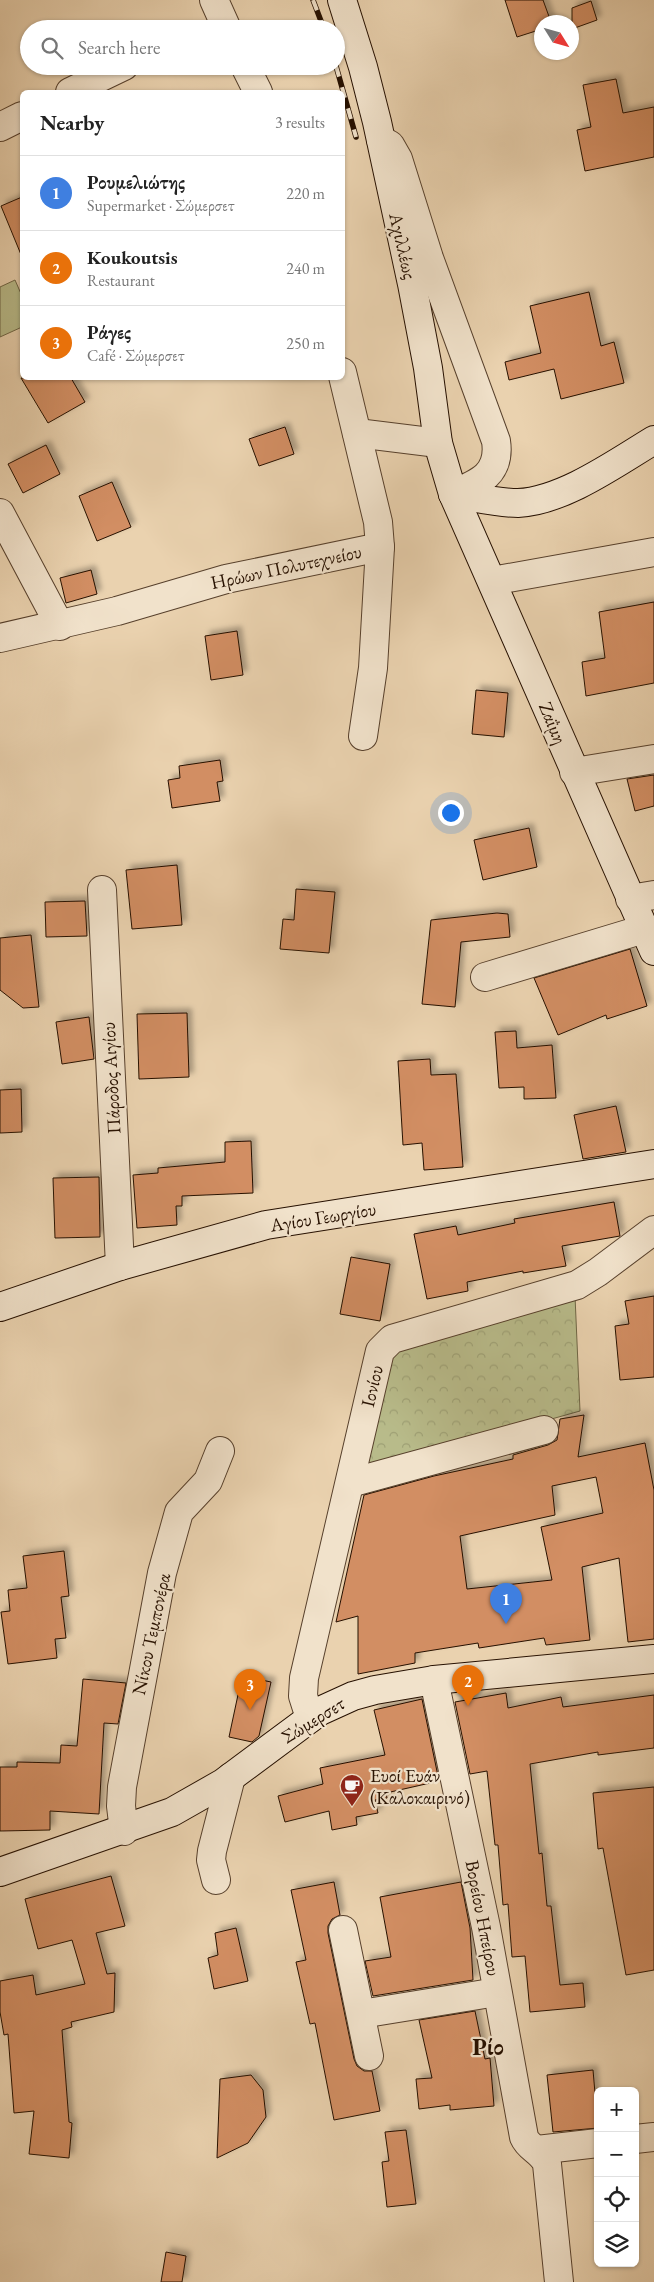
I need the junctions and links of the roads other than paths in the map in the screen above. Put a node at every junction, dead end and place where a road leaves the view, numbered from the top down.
1 (342, 0) edge
2 (105, 75) edge
3 (250, 75) edge
4 (74, 90) edge
5 (257, 90) edge
6 (20, 117) edge
7 (0, 127) edge
8 (380, 140) junction
9 (344, 380) edge
10 (357, 432) junction
11 (654, 440) edge
12 (438, 443) junction
13 (453, 494) junction
14 (0, 513) edge
15 (380, 547) junction
16 (654, 552) edge
17 (492, 581) junction
18 (60, 626) junction
19 (0, 638) edge
20 (363, 736) dead end
21 (654, 758) edge
22 (574, 772) junction
23 (102, 890) dead end
24 (642, 897) edge
25 (649, 940) edge
26 (485, 978) dead end
27 (654, 1164) edge
28 (654, 1230) edge
29 (120, 1266) junction
30 (0, 1307) edge
31 (544, 1430) dead end
32 (220, 1452) dead end
33 (350, 1484) junction
34 (654, 1659) edge
35 (434, 1680) junction
36 (310, 1718) junction
37 (230, 1777) junction
38 (124, 1830) junction
39 (0, 1872) edge
40 (216, 1880) dead end
41 (343, 1930) dead end
42 (497, 1992) junction
43 (360, 2014) junction
44 (369, 2056) dead end
45 (654, 2137) edge
46 (639, 2139) edge
47 (594, 2143) edge
48 (537, 2150) junction
49 (559, 2282) edge

1 - 8 street, Αχιλλέως
2 - 4 street
3 - 5 street
6 - 7 street
8 - 12 street, Αχιλλέως
8 - 13 street
9 - 10 street, Ηρώων Πολυτεχνείου
10 - 12 street
10 - 15 street, Ηρώων Πολυτεχνείου
11 - 13 street
12 - 13 street, Αχιλλέως
13 - 17 street, Ζαΐμη
14 - 18 street
15 - 18 street, Ηρώων Πολυτεχνείου
15 - 20 street
16 - 17 street
17 - 22 street, Ζαΐμη
18 - 19 street, Ηρώων Πολυτεχνείου
21 - 22 street
22 - 24 street, Ζαΐμη
23 - 29 street, Πάροδος Αιγίου
24 - 25 street, Ζαΐμη
25 - 26 street
27 - 29 street, Αγίου Γεωργίου
28 - 33 street, Ιονίου
29 - 30 street, Αγίου Γεωργίου
31 - 33 street
32 - 38 street, Νίκου Τεμπονέρα
33 - 36 street, Ιονίου
34 - 35 street, Σώμερσετ
35 - 36 street, Σώμερσετ
35 - 42 street, Βορείου Ηπείρου
36 - 37 street, Σώμερσετ
37 - 38 street, Σώμερσετ
37 - 40 street
38 - 39 street, Σώμερσετ
41 - 43 street
42 - 43 street
42 - 48 street, Βορείου Ηπείρου
43 - 44 street
45 - 46 street
47 - 48 street
48 - 49 street, Βορείου Ηπείρου

